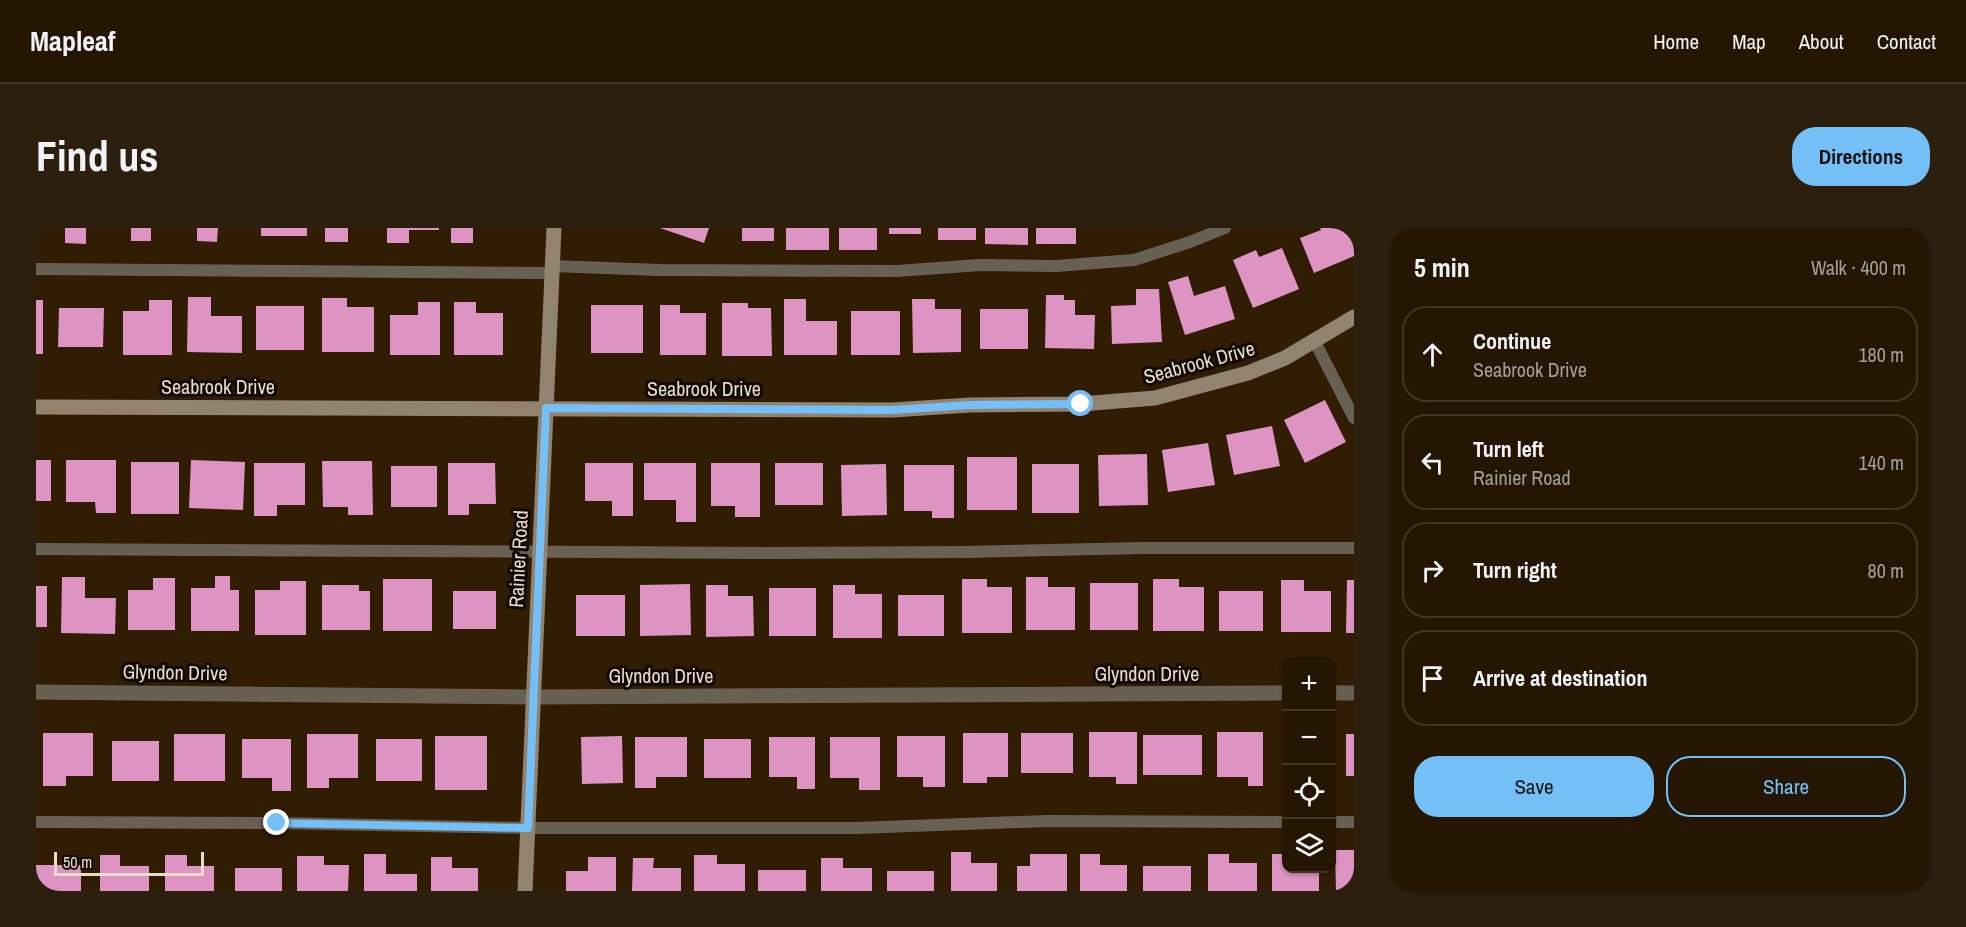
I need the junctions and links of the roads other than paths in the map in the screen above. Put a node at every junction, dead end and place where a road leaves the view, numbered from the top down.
1 (554, 228) edge
2 (1225, 228) edge
3 (36, 269) edge
4 (552, 269) junction
5 (1354, 317) edge
6 (1315, 342) junction
7 (36, 407) edge
8 (546, 408) junction
9 (1354, 418) edge
10 (1354, 548) edge
11 (36, 549) edge
12 (540, 550) junction
13 (36, 692) edge
14 (1282, 693) edge
15 (1336, 693) edge
16 (1354, 693) edge
17 (533, 697) junction
18 (36, 822) edge
19 (1282, 822) edge
20 (1336, 822) edge
21 (1354, 822) edge
22 (528, 828) junction
23 (525, 891) edge

1 - 4 street, Rainier Road
2 - 4 lane
3 - 4 lane
4 - 8 street, Rainier Road
5 - 6 street, Seabrook Drive
6 - 8 street, Seabrook Drive
6 - 9 lane
7 - 8 street, Seabrook Drive
8 - 12 street, Rainier Road
10 - 12 lane
11 - 12 lane
12 - 17 street, Rainier Road
13 - 17 street, Glyndon Drive
14 - 17 street, Glyndon Drive
15 - 16 street
17 - 22 street, Rainier Road
18 - 22 lane
19 - 22 lane
20 - 21 lane
22 - 23 street, Rainier Road

